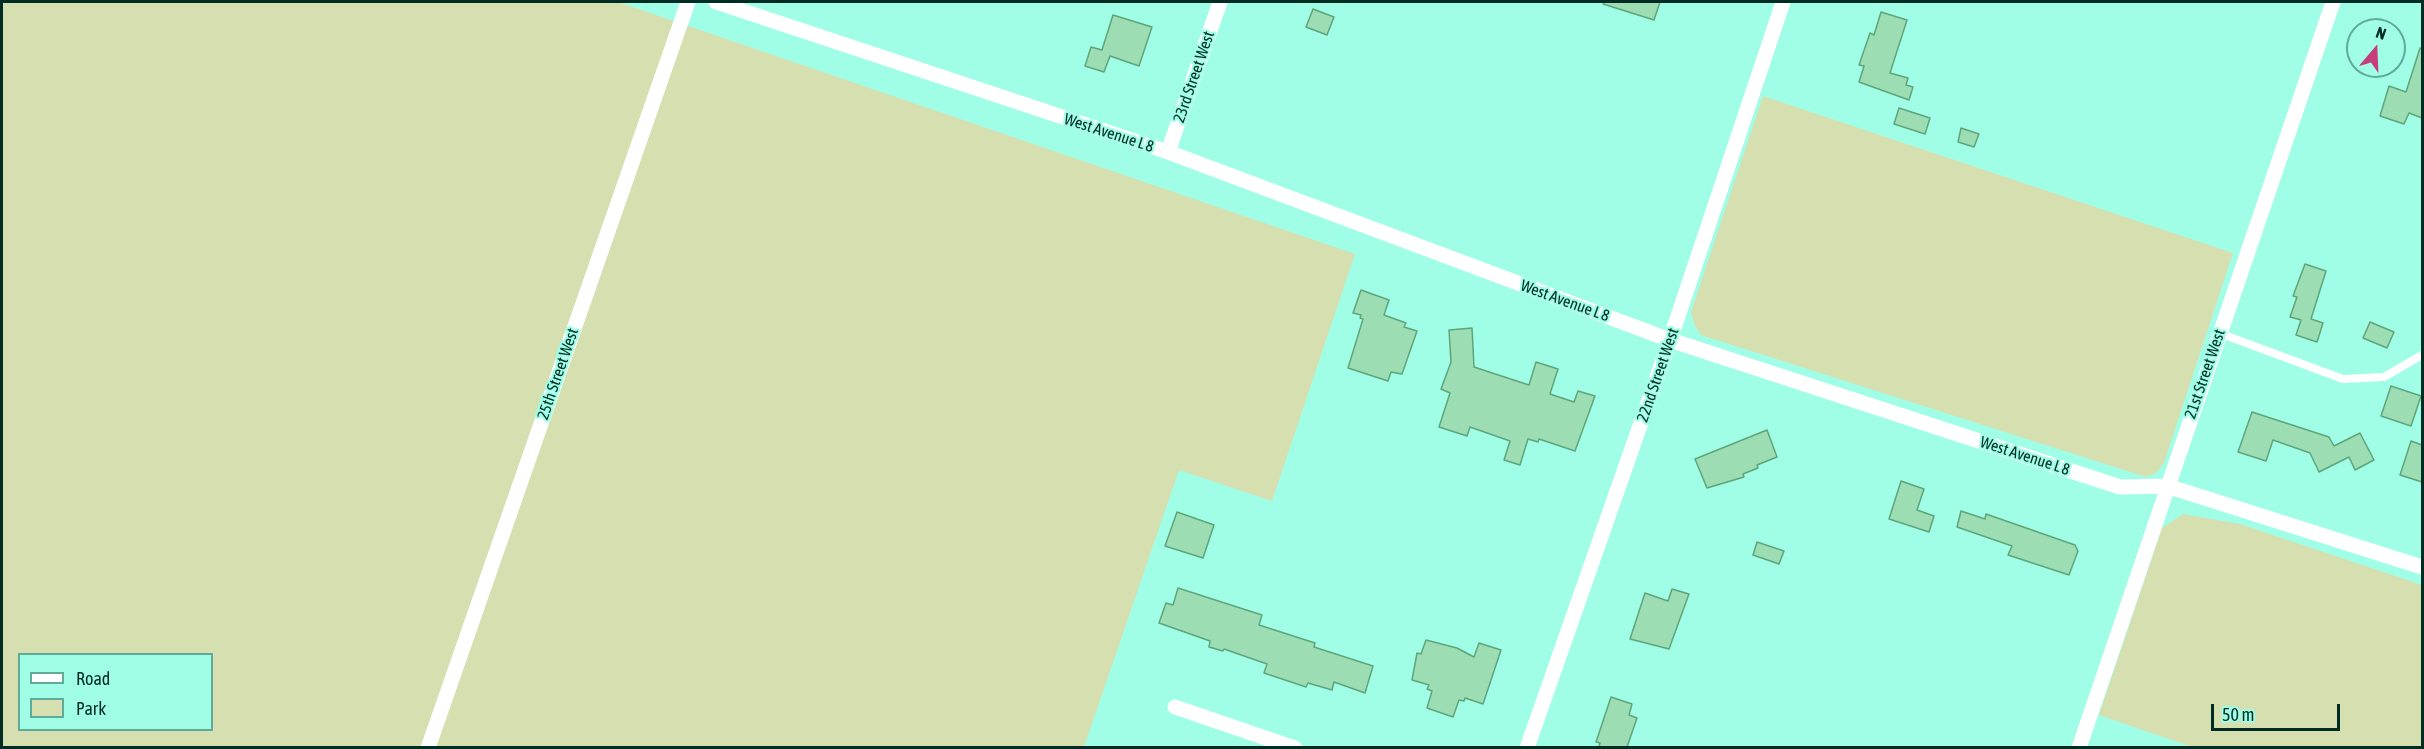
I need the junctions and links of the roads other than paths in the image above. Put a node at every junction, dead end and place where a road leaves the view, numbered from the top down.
1 (688, 2) edge
2 (716, 2) edge
3 (1220, 2) edge
4 (1783, 2) edge
5 (2333, 2) edge
6 (1168, 152) junction
7 (2219, 333) junction
8 (1670, 340) junction
9 (2422, 355) edge
10 (2167, 486) junction
11 (2422, 567) edge
12 (1175, 707) dead end
13 (428, 747) edge
14 (1295, 747) edge
15 (1527, 747) edge
16 (2079, 747) edge

1 - 13 street, 25th Street West
2 - 6 street, West Avenue L 8
3 - 6 street, 23rd Street West
4 - 8 street, 22nd Street West
5 - 7 street, 21st Street West
6 - 8 street, West Avenue L 8
7 - 9 lane
7 - 10 street, 21st Street West
8 - 10 street, West Avenue L 8
8 - 15 street, 22nd Street West
10 - 11 street, West Avenue L 8
10 - 16 street, 21st Street West
12 - 14 street

